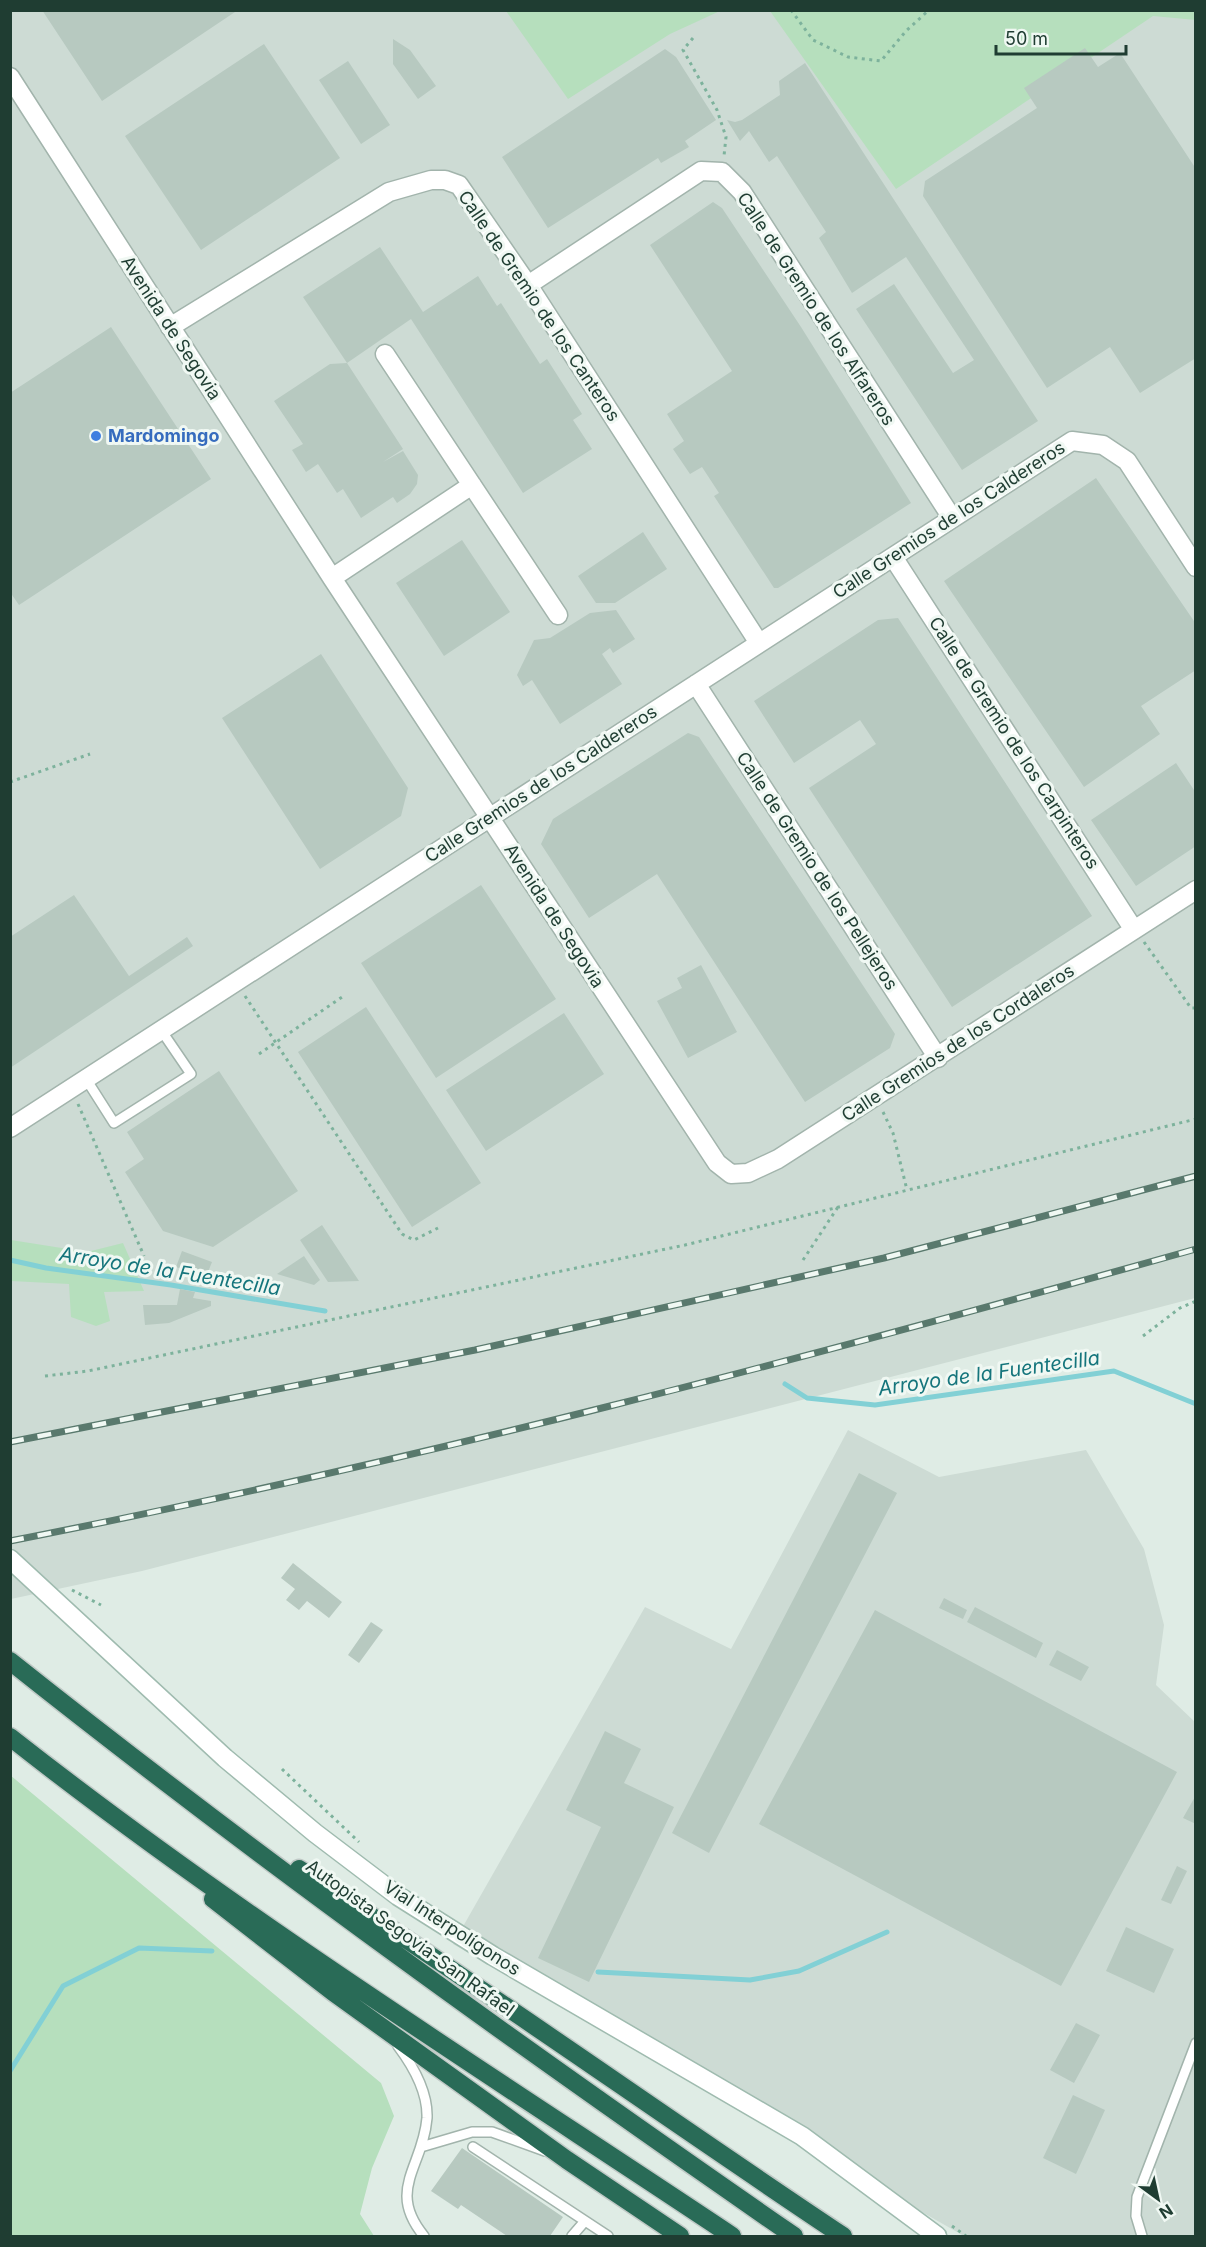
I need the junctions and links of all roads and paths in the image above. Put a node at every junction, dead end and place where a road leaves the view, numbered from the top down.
1 (791, 10) edge
2 (929, 10) edge
3 (693, 38) dead end
4 (10, 77) edge
5 (722, 172) junction
6 (528, 285) junction
7 (170, 327) junction
8 (386, 354) dead end
9 (472, 485) junction
10 (952, 518) junction
11 (893, 556) junction
12 (1196, 567) edge
13 (332, 578) junction
14 (558, 615) dead end
15 (759, 643) junction
16 (696, 684) junction
17 (90, 754) dead end
18 (10, 782) edge
19 (490, 818) junction
20 (1196, 890) edge
21 (1134, 930) junction
22 (236, 982) junction
23 (345, 995) dead end
24 (1196, 1008) edge
25 (161, 1030) junction
26 (276, 1043) junction
27 (259, 1054) dead end
28 (938, 1058) junction
29 (78, 1084) junction
30 (874, 1098) junction
31 (1196, 1119) edge
32 (10, 1128) edge
33 (717, 1163) joint
34 (907, 1190) junction
35 (838, 1207) junction
36 (438, 1228) dead end
37 (144, 1256) dead end
38 (802, 1260) dead end
39 (1196, 1301) edge
40 (1143, 1336) dead end
41 (45, 1376) dead end
42 (10, 1559) edge
43 (72, 1590) dead end
44 (101, 1605) dead end
45 (10, 1661) edge
46 (10, 1737) edge
47 (161, 1781) junction
48 (109, 1815) junction
49 (385, 2030) junction
50 (1196, 2043) edge
51 (473, 2147) dead end
52 (421, 2148) junction
53 (567, 2160) junction
54 (585, 2221) junction
55 (424, 2236) edge
56 (572, 2236) edge
57 (608, 2236) edge
58 (678, 2236) edge
59 (732, 2236) edge
60 (794, 2236) edge
61 (843, 2236) edge
62 (937, 2236) edge
63 (1142, 2236) edge

1 - 2 path
3 - 5 path
4 - 7 street, Avenida de Segovia
5 - 6 street
5 - 10 street, Calle de Gremio de los Alfareros
6 - 7 street, Calle de Gremio de los Canteros
6 - 15 street, Calle de Gremio de los Canteros
7 - 13 street, Avenida de Segovia
8 - 9 street
9 - 13 street
9 - 14 street
10 - 11 street, Calle Gremios de los Caldereros
10 - 12 street, Calle Gremios de los Caldereros
11 - 15 street, Calle Gremios de los Caldereros
11 - 21 street, Calle de Gremio de los Carpinteros
13 - 19 street, Avenida de Segovia
15 - 16 street, Calle Gremios de los Caldereros
16 - 19 street, Calle Gremios de los Caldereros
16 - 28 street, Calle de Gremio de los Pellejeros
17 - 18 path
19 - 22 street, Calle Gremios de los Caldereros
19 - 33 street, Avenida de Segovia
20 - 21 street, Calle Gremios de los Cordaleros
21 - 24 path
21 - 28 street, Calle Gremios de los Cordaleros
22 - 25 street, Calle Gremios de los Caldereros
22 - 26 path
23 - 26 path
25 - 29 street, Calle Gremios de los Caldereros
25 - 29 lane
26 - 27 path
26 - 36 path
28 - 30 street, Calle Gremios de los Cordaleros
29 - 32 street, Calle Gremios de los Caldereros
29 - 37 path
30 - 33 street, Calle Gremios de los Cordaleros
30 - 34 path
31 - 34 path
34 - 35 path
35 - 38 path
35 - 41 path
39 - 40 path
42 - 62 street, Vial Interpolígonos
43 - 44 path
45 - 47 highway, Autopista Segovia-San Rafael
46 - 48 highway
47 - 60 highway, Autopista Segovia-San Rafael
47 - 61 highway
48 - 49 highway
48 - 59 highway
49 - 52 lane
49 - 53 highway
50 - 63 lane
51 - 54 lane
52 - 53 lane
52 - 55 lane
53 - 58 highway
54 - 56 lane
54 - 57 lane

